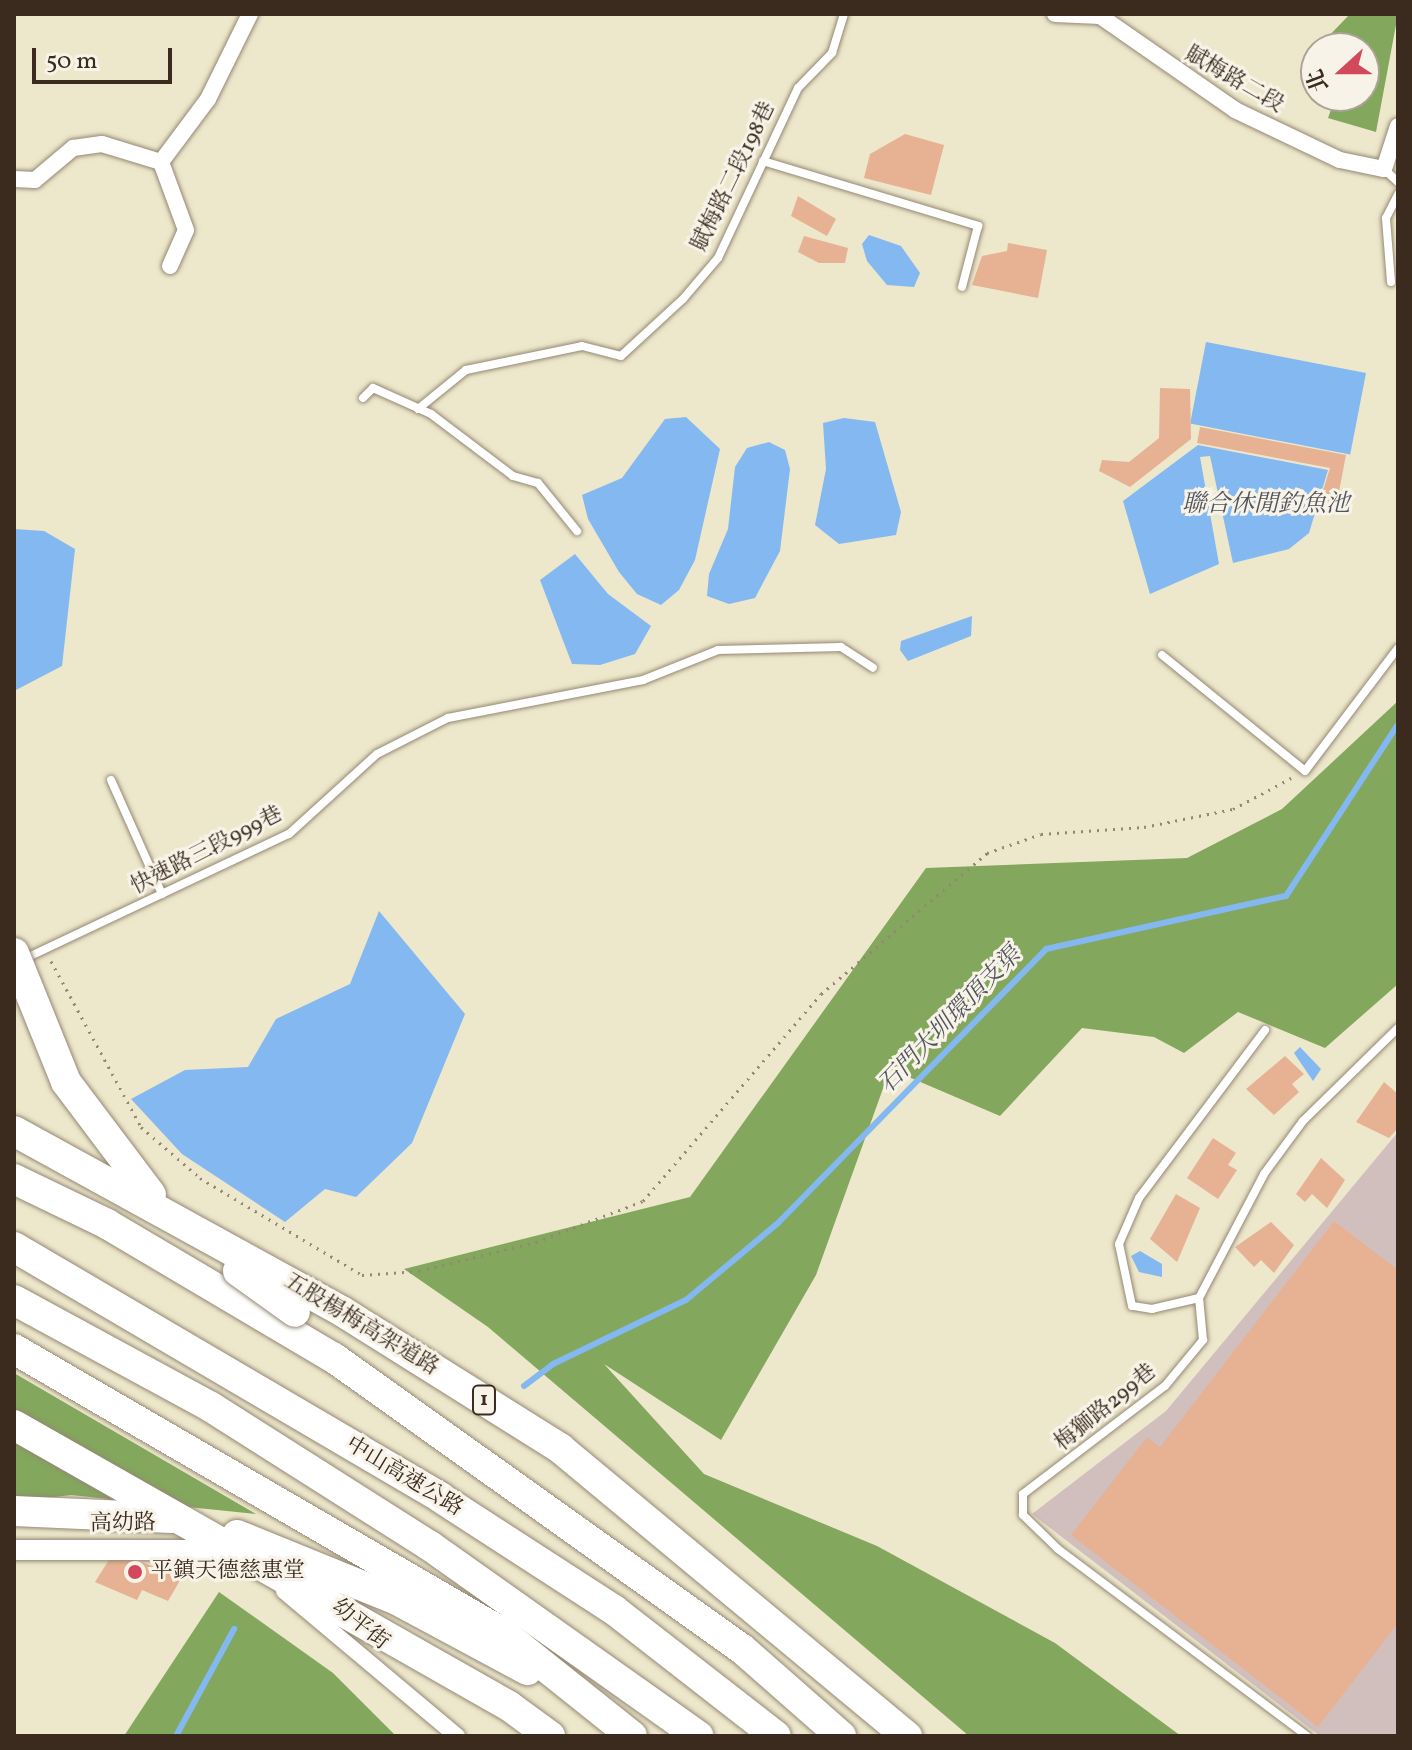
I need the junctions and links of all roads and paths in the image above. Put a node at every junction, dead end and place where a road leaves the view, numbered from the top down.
1 (250, 14) edge
2 (844, 14) edge
3 (1055, 14) edge
4 (1100, 15) edge
5 (1398, 126) edge
6 (763, 161) junction
7 (161, 162) junction
8 (1384, 169) junction
9 (14, 179) edge
10 (1398, 182) edge
11 (1398, 194) edge
12 (170, 266) dead end
13 (1391, 282) dead end
14 (962, 287) dead end
15 (363, 398) dead end
16 (418, 409) junction
17 (577, 531) dead end
18 (1398, 648) edge
19 (1162, 655) dead end
20 (873, 668) dead end
21 (1305, 771) junction
22 (111, 780) dead end
23 (162, 894) junction
24 (46, 950) junction
25 (14, 953) edge
26 (14, 963) edge
27 (1398, 1028) edge
28 (1265, 1030) dead end
29 (14, 1131) edge
30 (14, 1179) edge
31 (14, 1247) edge
32 (1199, 1298) junction
33 (14, 1300) edge
34 (14, 1349) edge
35 (14, 1425) edge
36 (533, 1497) junction
37 (14, 1511) edge
38 (14, 1550) edge
39 (233, 1550) joint
40 (588, 1703) junction
41 (457, 1736) edge
42 (550, 1736) edge
43 (632, 1736) edge
44 (698, 1736) edge
45 (776, 1736) edge
46 (841, 1736) edge
47 (907, 1736) edge
48 (1307, 1736) edge

1 - 7 street
2 - 6 lane, 賦梅路二段198巷
3 - 4 street, 賦梅路二段
4 - 8 street, 賦梅路二段
5 - 8 street
6 - 14 lane
6 - 16 lane, 賦梅路二段198巷
7 - 9 street
7 - 12 street
8 - 10 lane
11 - 13 lane
15 - 16 lane
16 - 17 lane
18 - 21 lane
19 - 21 lane
20 - 23 lane, 快速路三段999巷
21 - 24 path
22 - 23 lane
23 - 24 lane, 快速路三段999巷
24 - 26 lane, 快速路三段999巷
25 - 36 highway, bridge
27 - 32 lane
28 - 32 lane
29 - 47 highway, 五股楊梅高架道路 / 1, bridge
30 - 36 highway
31 - 45 highway, 中山高速公路
32 - 48 lane, 梅獅路299巷
33 - 44 highway, 中山高速公路
34 - 40 highway
35 - 42 highway
36 - 46 highway
37 - 40 highway
38 - 39 street, 高幼路
39 - 41 street, 幼平街
40 - 43 highway

